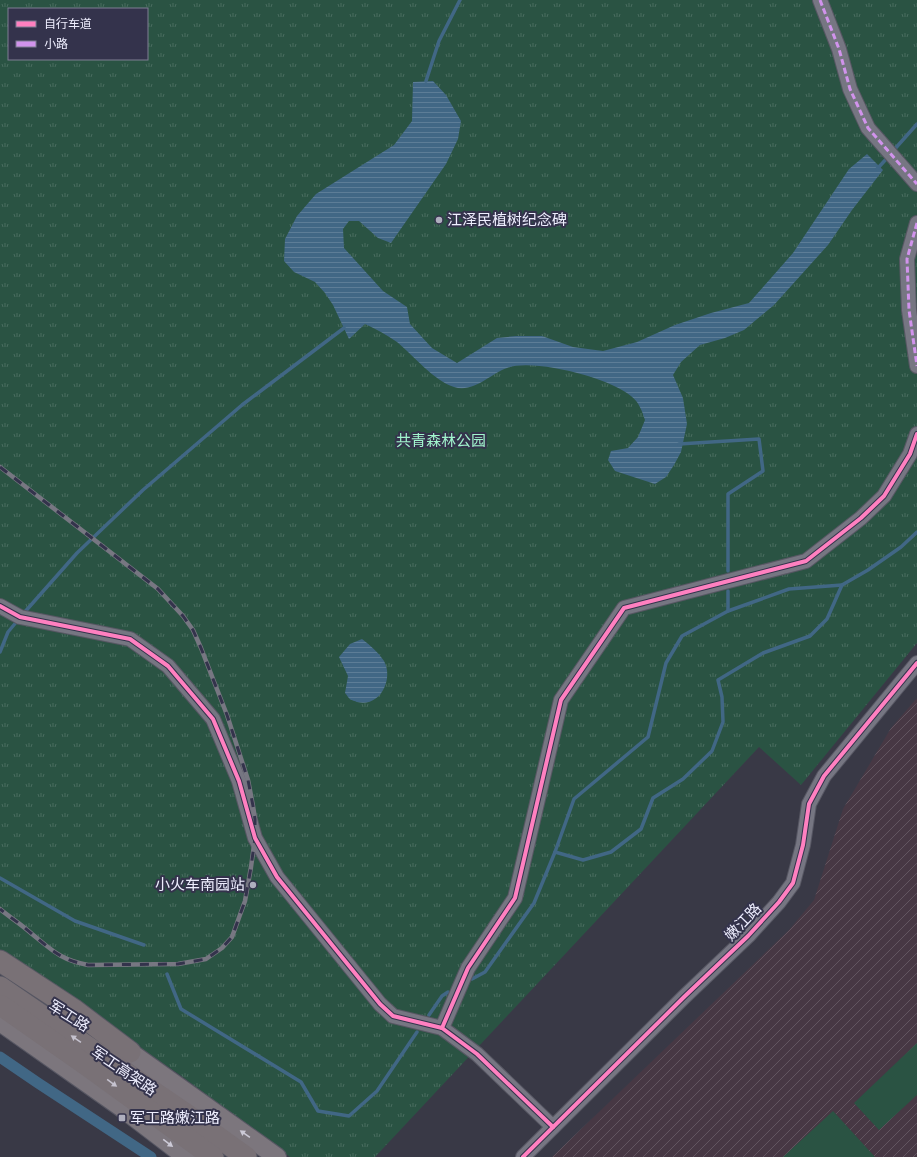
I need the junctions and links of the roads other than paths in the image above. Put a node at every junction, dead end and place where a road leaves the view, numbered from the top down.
1 (820, 0) edge
2 (917, 184) edge
3 (917, 223) edge
4 (917, 366) edge
5 (917, 434) edge
6 (0, 606) edge
7 (917, 663) edge
8 (0, 961) edge
9 (0, 970) edge
10 (0, 988) edge
11 (0, 1005) edge
12 (0, 1015) edge
13 (0, 1022) edge
14 (442, 1028) junction
15 (130, 1052) junction
16 (97, 1090) junction
17 (553, 1127) junction
18 (186, 1157) edge
19 (213, 1157) edge
20 (246, 1157) edge
21 (277, 1157) edge
22 (523, 1157) edge

1 - 2 street
3 - 4 street
5 - 14 street
6 - 14 street
7 - 17 street, 嫩江路
8 - 15 highway
9 - 15 main road, 军工路
20 -> 10 highway, 军工高架路
11 -> 19 highway, 军工高架路
12 - 16 highway
13 - 16 main road
14 - 17 street
21 -> 15 main road, 军工路
16 -> 18 main road
17 - 22 street, 嫩江路

